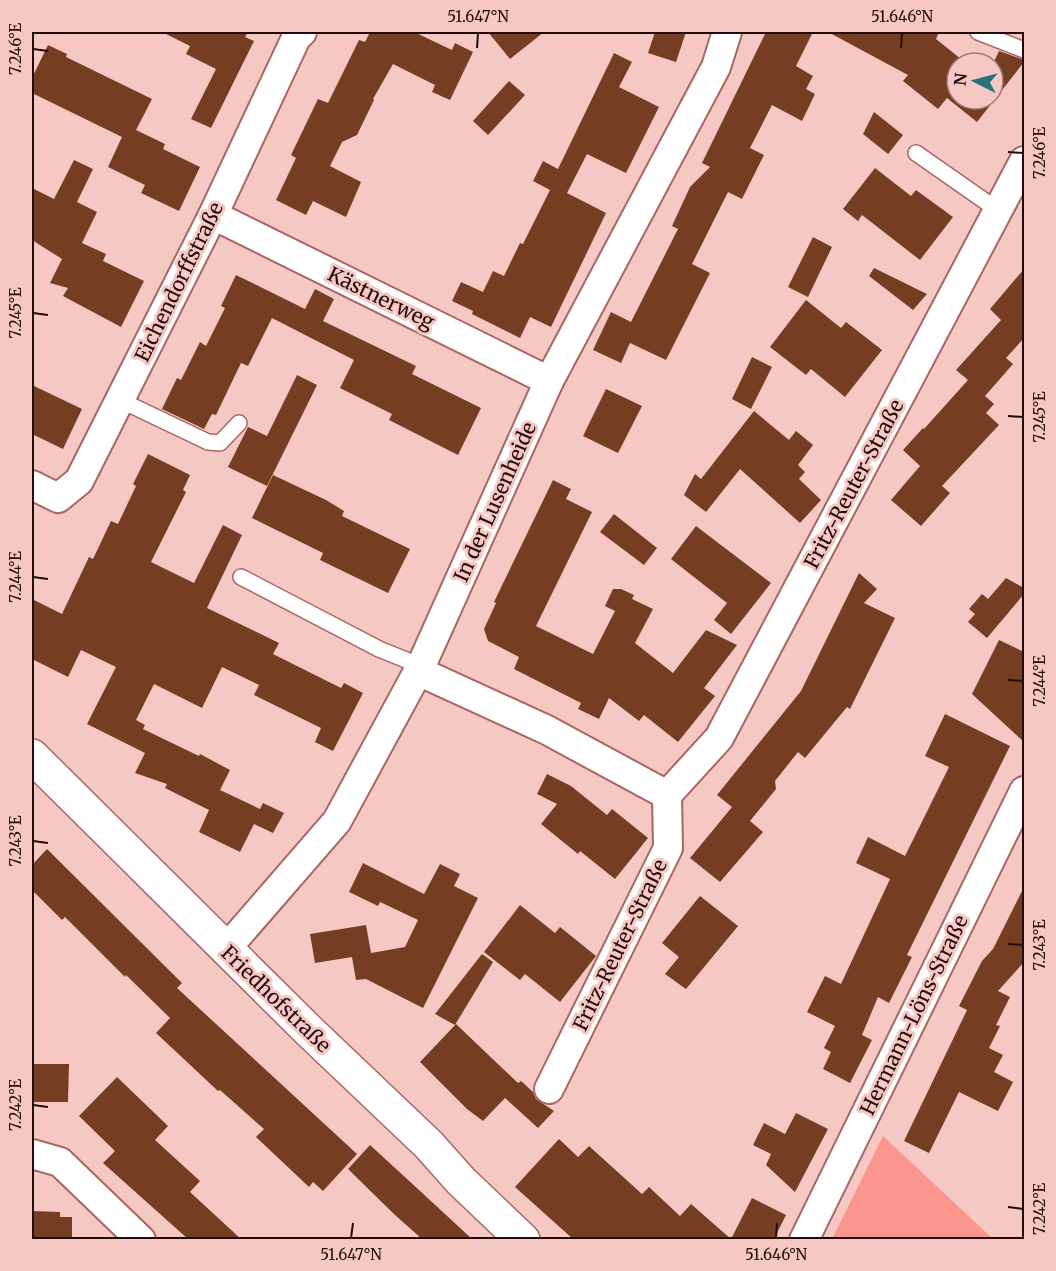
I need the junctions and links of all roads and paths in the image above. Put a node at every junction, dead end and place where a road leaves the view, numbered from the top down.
1 (727, 32) edge
2 (978, 32) edge
3 (295, 34) edge
4 (1024, 50) edge
5 (916, 153) dead end
6 (1024, 161) edge
7 (999, 211) junction
8 (213, 215) junction
9 (549, 381) junction
10 (120, 400) junction
11 (239, 423) dead end
12 (32, 485) edge
13 (241, 577) dead end
14 (420, 669) junction
15 (32, 756) edge
16 (1024, 791) edge
17 (667, 795) junction
18 (226, 949) junction
19 (549, 1089) dead end
20 (32, 1154) edge
21 (141, 1239) edge
22 (523, 1239) edge
23 (804, 1239) edge

1 - 9 street, In der Lusenheide
2 - 4 lane
3 - 8 street, Eichendorffstraße
5 - 7 lane
6 - 7 street, Fritz-Reuter-Straße
7 - 17 street, Fritz-Reuter-Straße
8 - 9 street, Kästnerweg
8 - 10 street, Eichendorffstraße
9 - 14 street, In der Lusenheide
10 - 11 lane
10 - 12 street, Eichendorffstraße
13 - 14 lane
14 - 17 street
14 - 18 street, In der Lusenheide
15 - 18 main road, Friedhofstraße
16 - 23 street, Hermann-Löns-Straße
17 - 19 street, Fritz-Reuter-Straße
18 - 22 main road, Friedhofstraße
20 - 21 street

